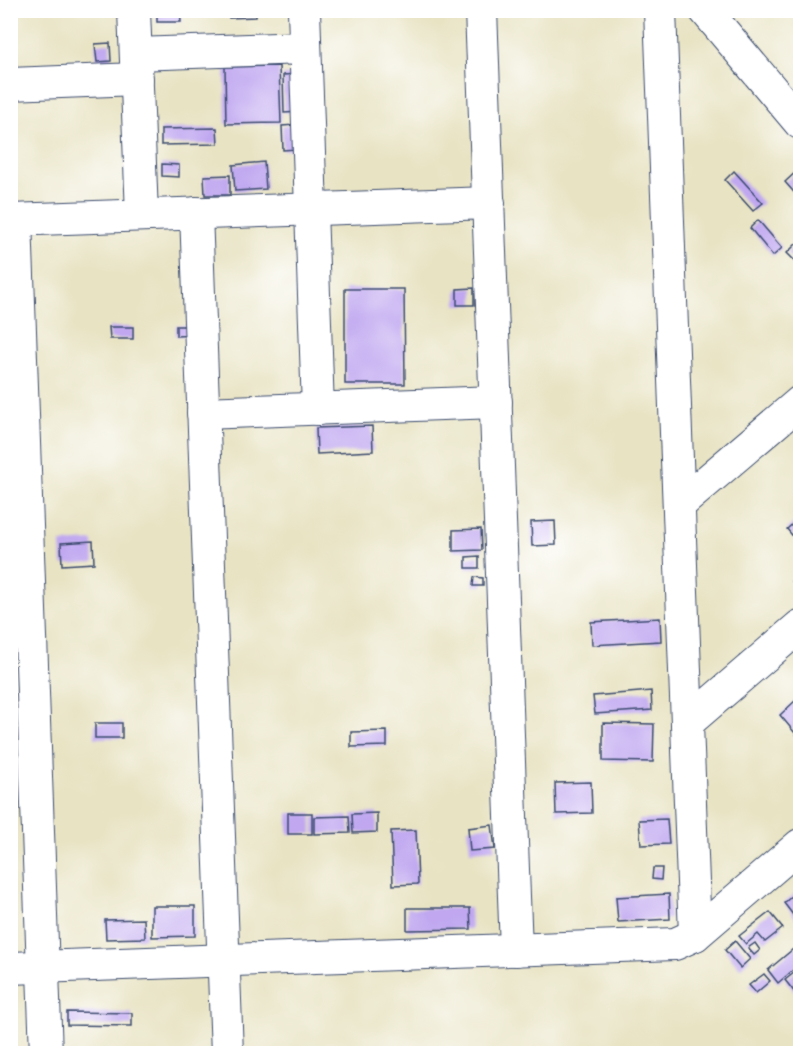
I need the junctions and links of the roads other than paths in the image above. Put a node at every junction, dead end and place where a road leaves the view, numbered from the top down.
1 (134, 10) edge
2 (304, 10) edge
3 (481, 10) edge
4 (660, 10) edge
5 (705, 10) edge
6 (305, 48) junction
7 (136, 67) junction
8 (10, 84) edge
9 (801, 123) edge
10 (489, 203) junction
11 (311, 209) junction
12 (196, 213) junction
13 (142, 215) junction
14 (13, 220) edge
15 (496, 402) junction
16 (801, 402) edge
17 (318, 409) junction
18 (203, 413) junction
19 (679, 505) junction
20 (801, 626) edge
21 (687, 723) junction
22 (801, 845) edge
23 (695, 935) junction
24 (516, 950) junction
25 (224, 960) junction
26 (43, 967) junction
27 (10, 968) edge
28 (46, 1053) edge
29 (227, 1053) edge

1 - 7 street
2 - 6 street
3 - 10 street
4 - 19 street
5 - 9 street
6 - 7 street
6 - 11 street
7 - 8 street
7 - 13 street
10 - 11 street
10 - 15 street
11 - 12 street
11 - 17 street
12 - 13 street
12 - 18 street
13 - 14 street
14 - 26 street
15 - 17 street
15 - 24 street
16 - 19 street
17 - 18 street
18 - 25 street
19 - 21 street
20 - 21 street
21 - 23 street
22 - 23 street
23 - 24 street
24 - 25 street
25 - 26 street
25 - 29 street
26 - 27 street
26 - 28 street

